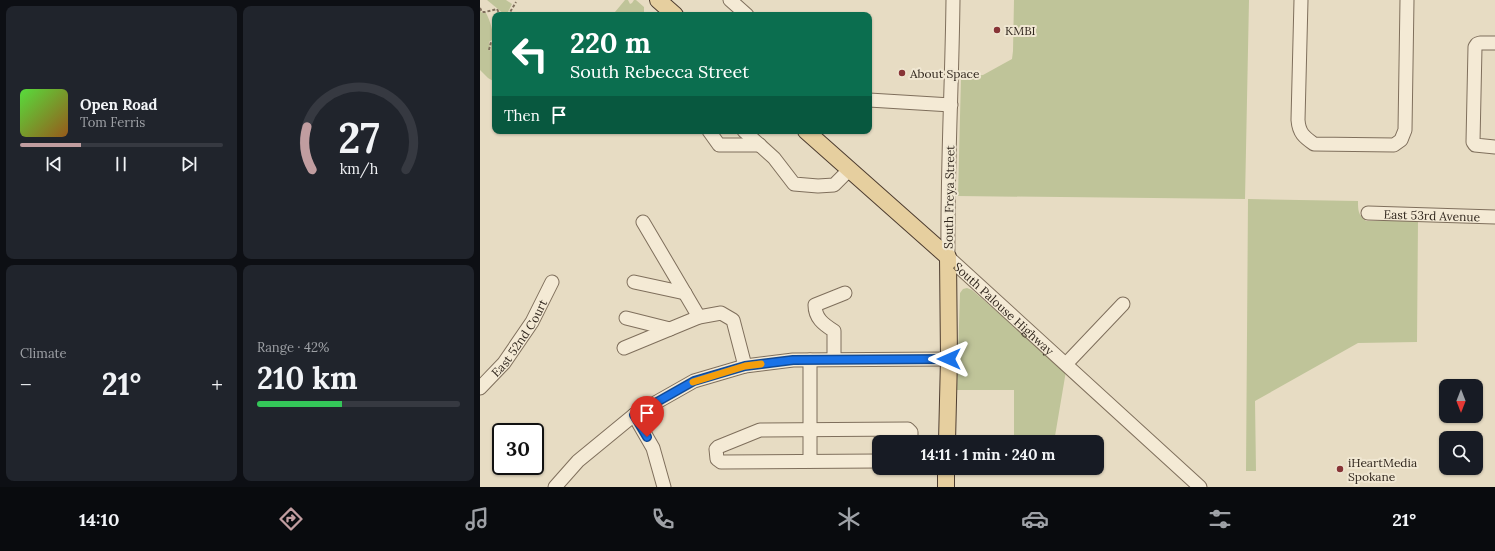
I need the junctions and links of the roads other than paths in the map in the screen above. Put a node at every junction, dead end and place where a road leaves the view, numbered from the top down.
1 (658, 0) edge
2 (730, 0) edge
3 (953, 0) edge
4 (1301, 0) edge
5 (1407, 0) edge
6 (672, 12) edge
7 (744, 12) edge
8 (1495, 43) edge
9 (872, 100) edge
10 (951, 104) junction
11 (711, 134) edge
12 (747, 134) edge
13 (809, 134) edge
14 (760, 145) junction
15 (1495, 147) edge
16 (849, 170) junction
17 (1368, 213) dead end
18 (1495, 217) edge
19 (642, 222) dead end
20 (948, 257) junction
21 (552, 282) dead end
22 (634, 282) dead end
23 (685, 293) junction
24 (845, 293) dead end
25 (1123, 304) dead end
26 (699, 317) junction
27 (626, 318) dead end
28 (670, 329) junction
29 (624, 348) dead end
30 (834, 359) junction
31 (949, 359) junction
32 (810, 360) junction
33 (1066, 364) junction
34 (745, 366) junction
35 (480, 388) edge
36 (634, 415) junction
37 (809, 429) junction
38 (911, 435) edge
39 (947, 435) edge
40 (810, 461) junction
41 (872, 461) edge
42 (946, 475) edge
43 (555, 487) edge
44 (664, 487) edge
45 (946, 487) edge
46 (1200, 487) edge

1 - 6 main road
2 - 7 street
3 - 10 street, South Freya Street
4 - 5 street
8 - 15 street
9 - 10 street
10 - 20 street, South Freya Street
11 - 14 street
12 - 14 street
13 - 16 main road, South Palouse Highway
14 - 16 street
16 - 20 main road, South Palouse Highway
17 - 18 street, East 53rd Avenue
19 - 23 street
20 - 31 main road, South Freya Street
20 - 33 street, South Palouse Highway
21 - 35 street, East 52nd Court
22 - 23 street
23 - 26 street
24 - 30 street
25 - 33 street
26 - 28 street
26 - 34 street
27 - 28 street
28 - 29 street
30 - 31 street
30 - 32 street
31 - 39 main road, South Freya Street
32 - 34 street
32 - 37 street
33 - 46 street, South Palouse Highway
34 - 36 street
36 - 43 street
36 - 44 street
37 - 38 street
37 - 40 street
37 - 40 street
40 - 41 street
42 - 45 main road

